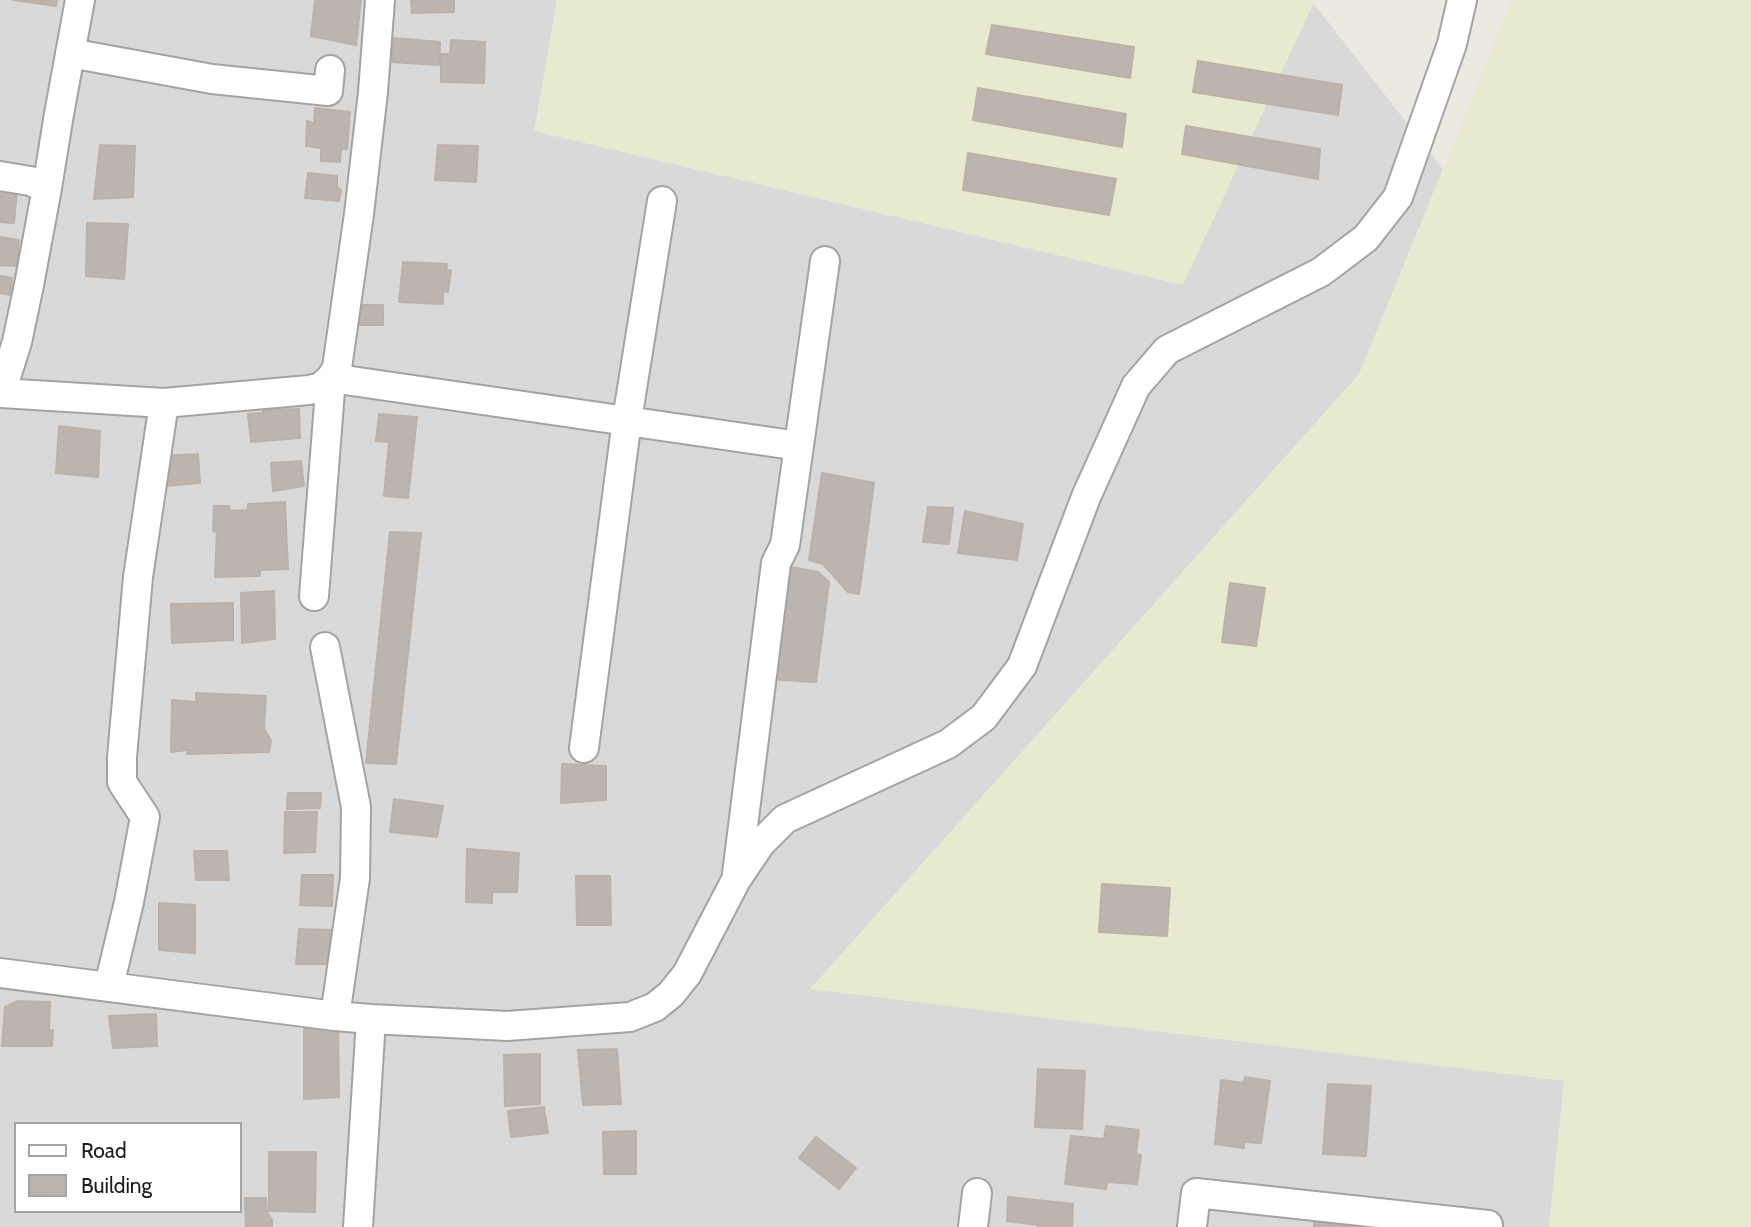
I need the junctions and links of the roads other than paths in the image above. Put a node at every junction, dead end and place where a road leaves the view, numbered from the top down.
1 (80, 0) edge
2 (380, 0) edge
3 (1462, 0) edge
4 (71, 53) junction
5 (330, 70) dead end
6 (0, 176) edge
7 (47, 188) junction
8 (662, 201) dead end
9 (825, 261) dead end
10 (331, 378) junction
11 (0, 393) edge
12 (164, 403) junction
13 (627, 421) junction
14 (799, 446) junction
15 (314, 596) dead end
16 (326, 647) dead end
17 (584, 748) dead end
18 (736, 880) junction
19 (0, 973) edge
20 (109, 986) junction
21 (335, 1016) junction
22 (371, 1019) junction
23 (976, 1194) dead end
24 (1488, 1225) dead end
25 (358, 1227) edge
26 (973, 1227) edge
27 (1192, 1227) edge

1 - 4 street
2 - 10 street
3 - 18 street
4 - 5 street
4 - 7 street
6 - 7 street
7 - 11 street
8 - 13 street
9 - 14 street
10 - 12 street
10 - 13 street
10 - 15 street
11 - 12 street
12 - 20 street
13 - 14 street
13 - 17 street
14 - 18 street
16 - 21 street
18 - 22 street
19 - 20 street
20 - 21 street
21 - 22 street
22 - 25 street
23 - 26 street
24 - 27 street

